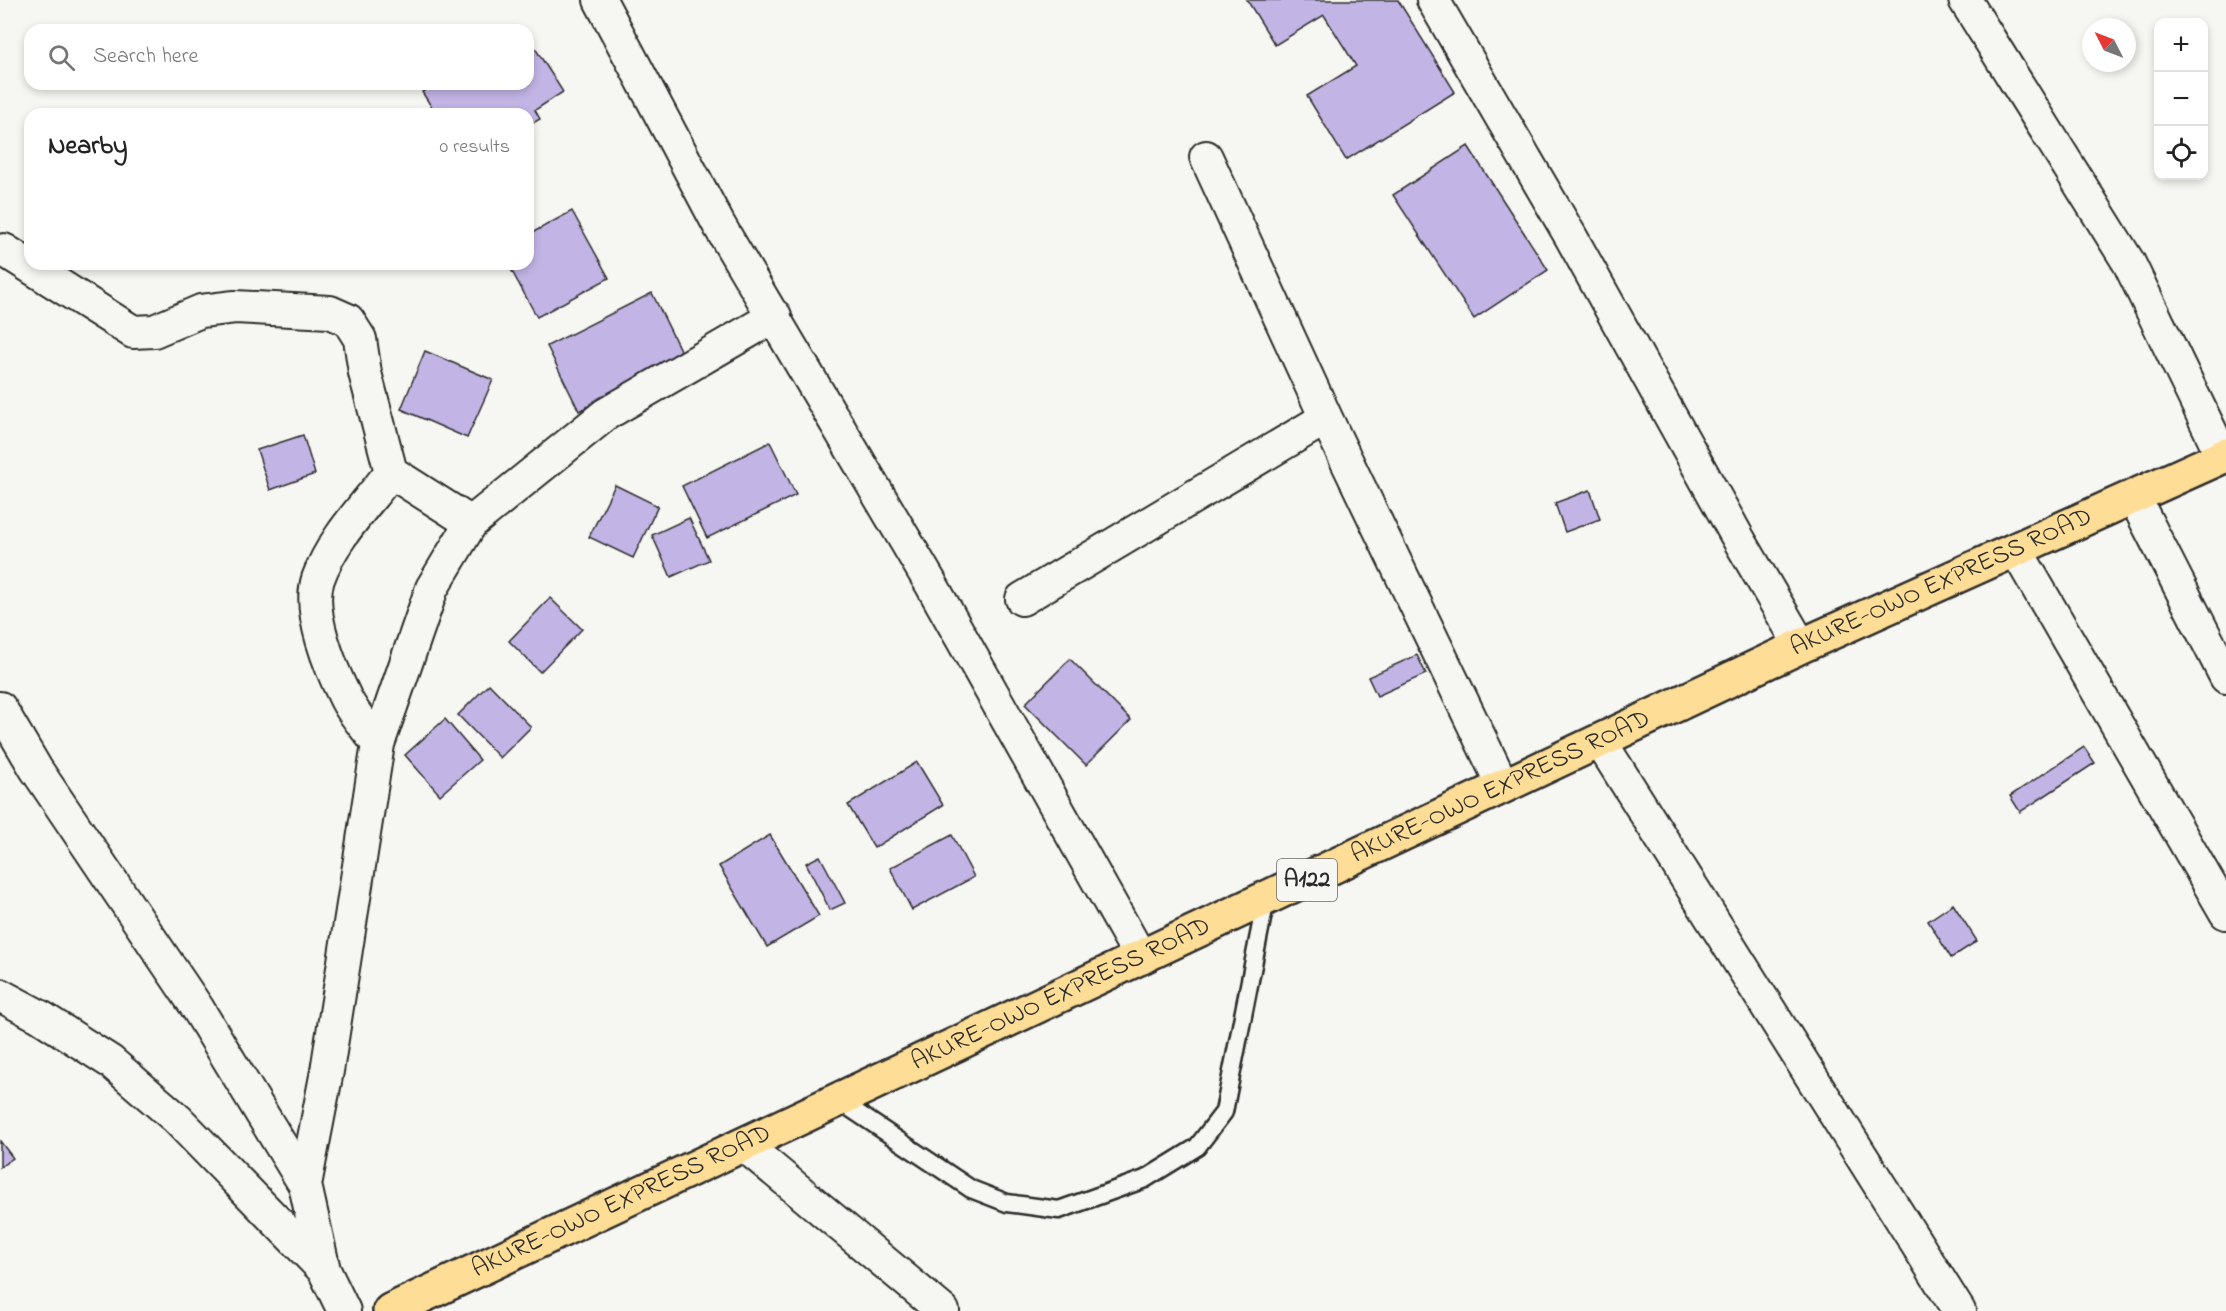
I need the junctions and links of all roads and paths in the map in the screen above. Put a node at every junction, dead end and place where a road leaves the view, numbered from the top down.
1 (600, 0) edge
2 (1433, 0) edge
3 (1965, 0) edge
4 (1206, 157) dead end
5 (4, 250) dead end
6 (24, 263) edge
7 (35, 270) edge
8 (775, 316) junction
9 (1326, 418) junction
10 (2224, 456) edge
11 (391, 472) junction
12 (2134, 497) junction
13 (471, 523) junction
14 (2016, 550) junction
15 (1022, 599) dead end
16 (1801, 646) junction
17 (2226, 677) edge
18 (0, 708) edge
19 (1600, 741) junction
20 (378, 744) junction
21 (1503, 786) junction
22 (1266, 899) junction
23 (2226, 913) edge
24 (1141, 958) junction
25 (0, 995) edge
26 (838, 1101) junction
27 (744, 1145) junction
28 (305, 1185) junction
29 (324, 1270) junction
30 (344, 1311) edge
31 (390, 1311) edge
32 (944, 1311) edge
33 (1959, 1311) edge

1 - 8 street
2 - 16 street
3 - 10 street
4 - 9 street
5 - 6 street
7 - 11 street
8 - 13 street
8 - 24 street
9 - 15 street
9 - 21 street
10 - 12 highway, AKURE-OWO EXPRESS ROAD / A122
11 - 13 street
11 - 20 street
12 - 14 highway, AKURE-OWO EXPRESS ROAD / A122
12 - 17 street
13 - 20 street
14 - 16 highway, AKURE-OWO EXPRESS ROAD / A122
14 - 23 street
16 - 19 highway, AKURE-OWO EXPRESS ROAD / A122
18 - 28 street
19 - 21 highway, AKURE-OWO EXPRESS ROAD / A122
19 - 33 street
20 - 28 street
21 - 22 highway, AKURE-OWO EXPRESS ROAD / A122
22 - 24 highway, AKURE-OWO EXPRESS ROAD / A122
22 - 26 lane
24 - 26 highway, AKURE-OWO EXPRESS ROAD / A122
25 - 29 street
26 - 27 highway, AKURE-OWO EXPRESS ROAD / A122
27 - 31 highway, AKURE-OWO EXPRESS ROAD / A122
27 - 32 street
28 - 29 street
29 - 30 street

